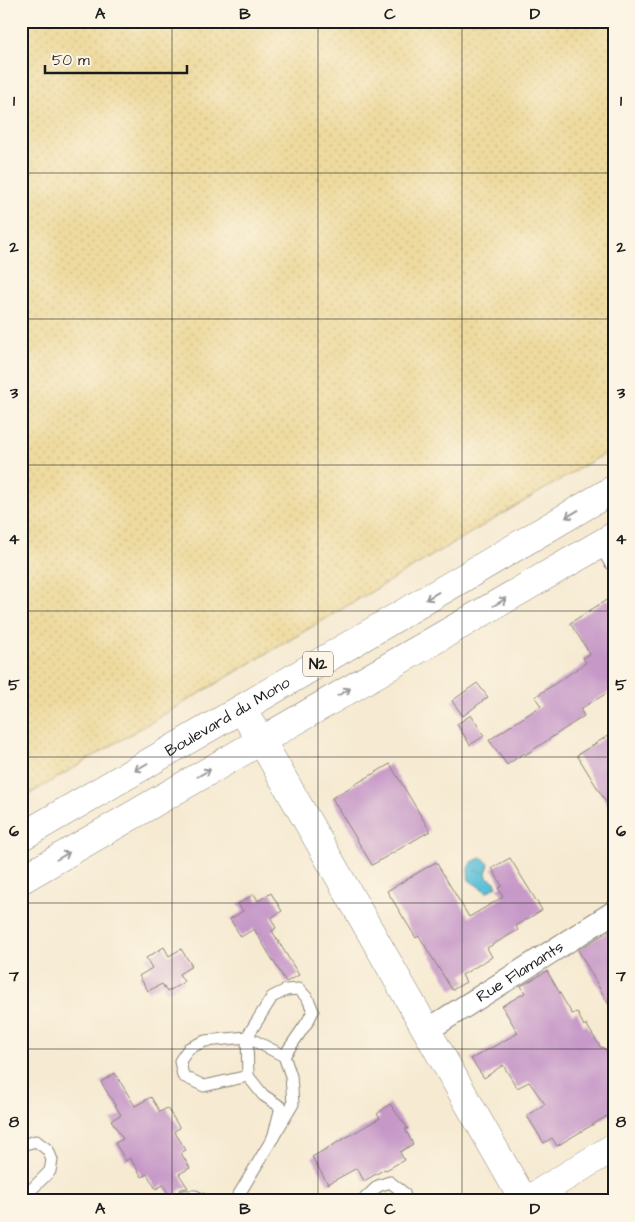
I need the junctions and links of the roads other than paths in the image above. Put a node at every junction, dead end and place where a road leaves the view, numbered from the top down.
1 (614, 489) edge
2 (610, 546) edge
3 (241, 709) junction
4 (260, 740) junction
5 (21, 837) edge
6 (21, 880) edge
7 (614, 912) edge
8 (426, 1031) junction
9 (248, 1037) junction
10 (284, 1056) junction
11 (248, 1076) junction
12 (273, 1138) junction
13 (21, 1147) edge
14 (614, 1147) edge
15 (184, 1196) dead end
16 (21, 1200) edge
17 (206, 1201) edge
18 (235, 1201) edge
19 (362, 1201) edge
20 (406, 1201) edge
21 (525, 1201) edge

1 -> 3 main road, Boulevard du Mono / N2
4 -> 2 main road, N2
3 - 4 main road
3 -> 5 main road, Boulevard du Mono / N2
6 -> 4 main road, N2
4 - 8 main road
7 - 8 street, Rue Flamants
8 - 21 main road
9 - 10 lane
9 - 10 lane
9 - 11 lane
9 - 11 lane
10 - 12 lane
11 - 12 lane
12 - 18 lane
13 - 16 lane
14 - 21 main road
15 - 17 lane
19 - 20 lane

